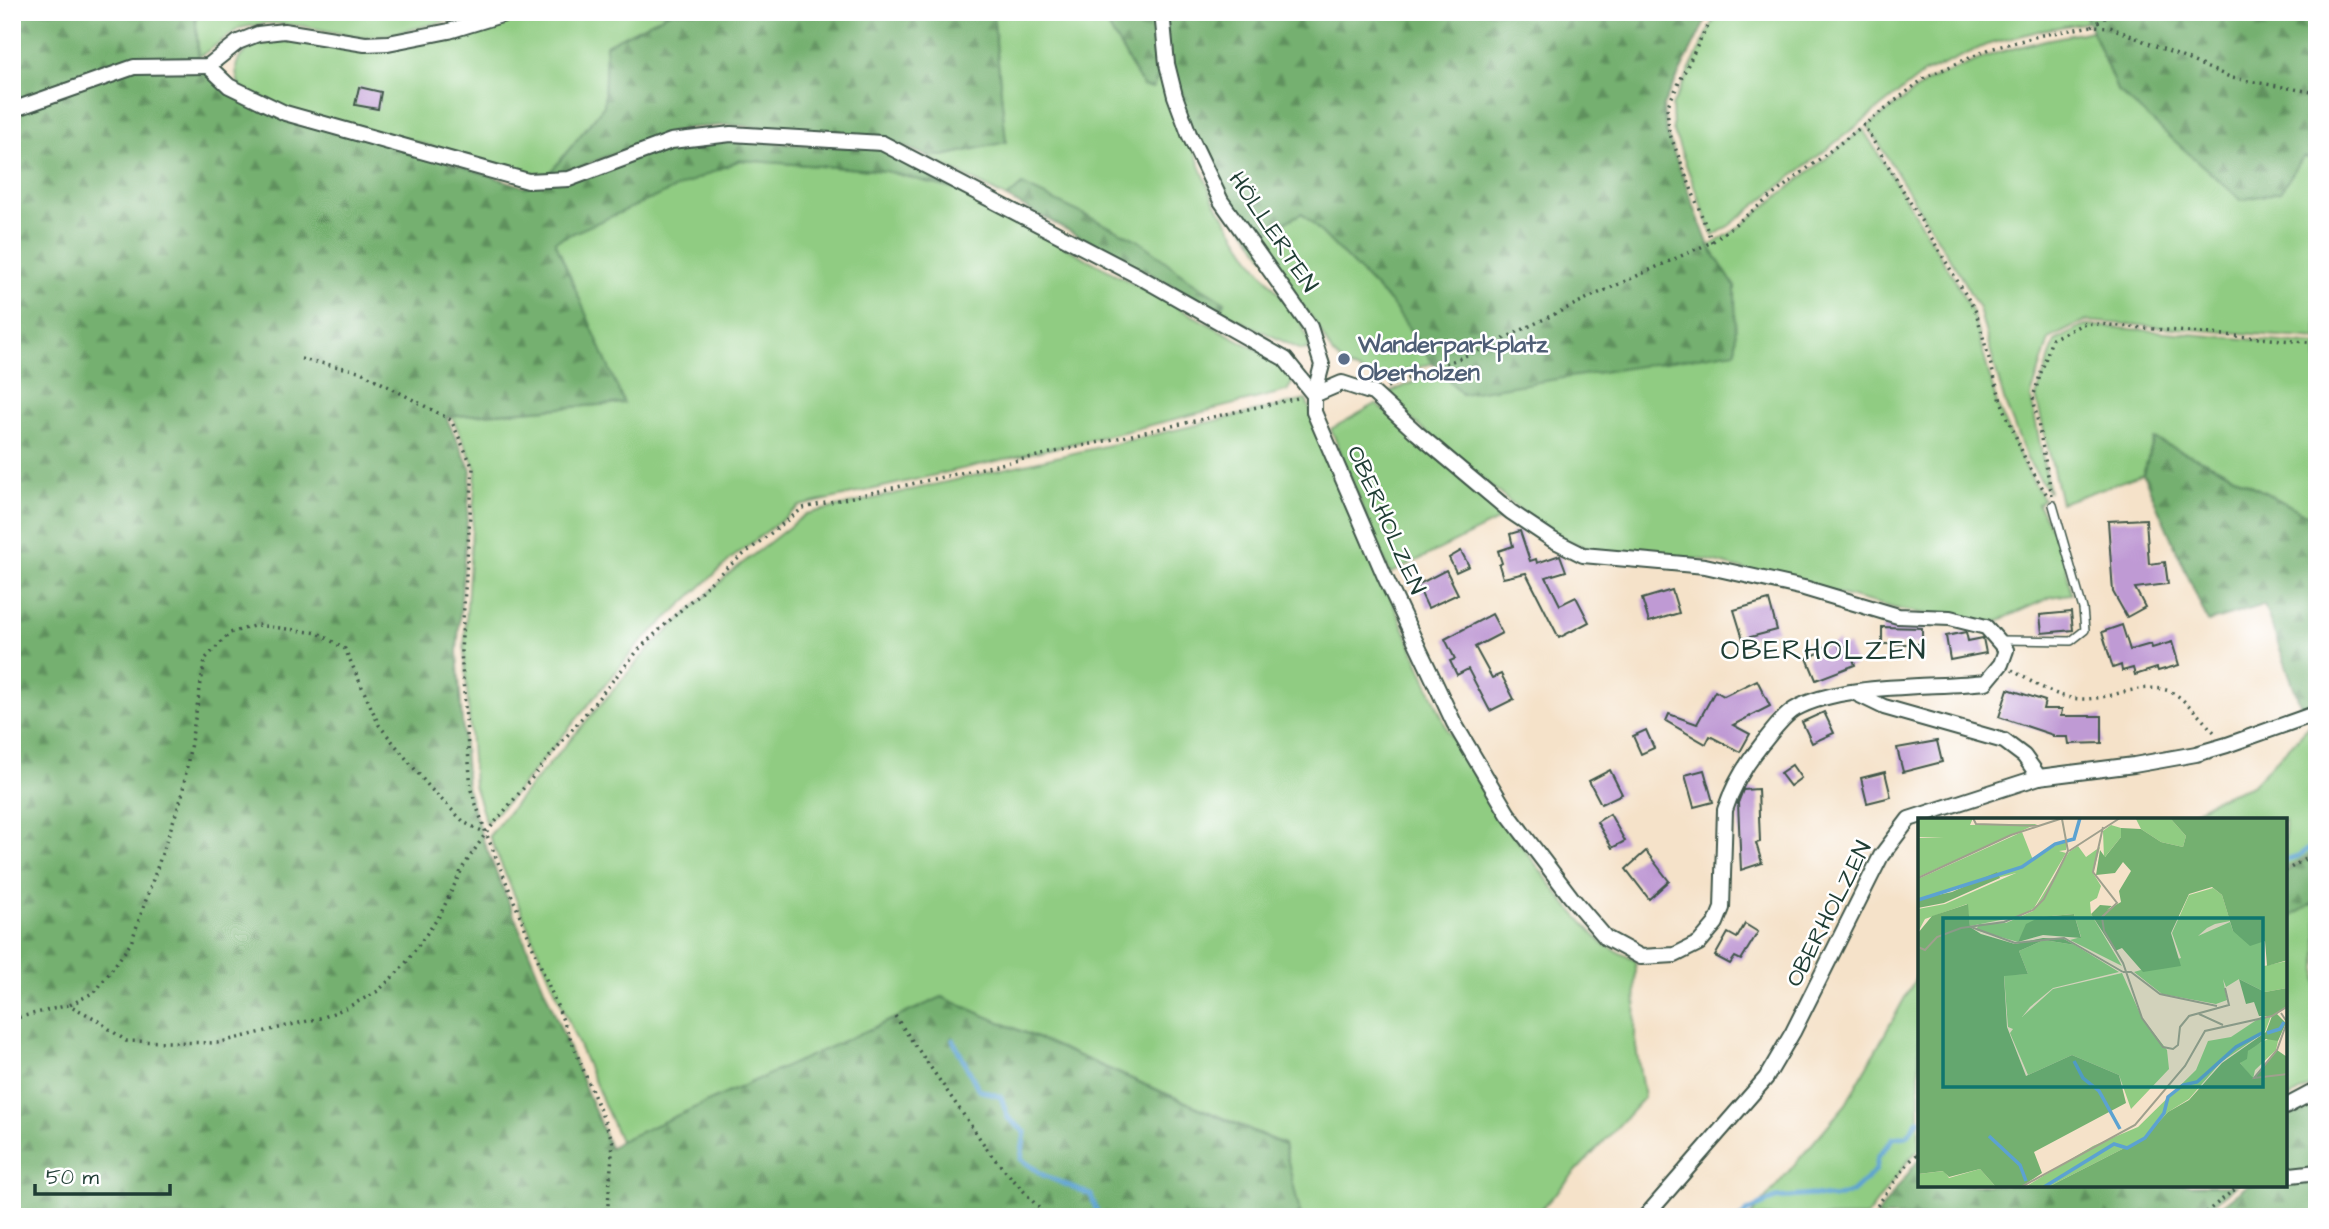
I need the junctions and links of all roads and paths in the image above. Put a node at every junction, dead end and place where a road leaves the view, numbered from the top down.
1 (511, 12) edge
2 (1162, 12) edge
3 (1714, 12) edge
4 (2114, 12) edge
5 (2092, 26) junction
6 (208, 66) junction
7 (2317, 93) edge
8 (12, 110) edge
9 (1863, 124) junction
10 (1712, 242) junction
11 (2317, 342) edge
12 (302, 359) dead end
13 (1373, 393) junction
14 (1314, 395) junction
15 (2053, 505) junction
16 (1998, 640) junction
17 (2001, 664) junction
18 (1854, 693) junction
19 (2317, 713) edge
20 (2227, 745) junction
21 (2039, 777) junction
22 (486, 833) junction
23 (2317, 852) edge
24 (2287, 870) edge
25 (69, 1005) junction
26 (895, 1016) dead end
27 (12, 1019) edge
28 (2317, 1090) edge
29 (2287, 1106) edge
30 (1918, 1154) edge
31 (2317, 1172) edge
32 (2287, 1173) edge
33 (2238, 1187) edge
34 (607, 1217) edge
35 (1047, 1217) edge
36 (1645, 1217) edge
37 (1869, 1217) edge
38 (2200, 1217) edge

1 - 6 street
2 - 14 street, HÖLLERTEN
3 - 10 path
4 - 5 path
5 - 7 path
5 - 9 path
6 - 8 street
6 - 14 street
9 - 10 path
9 - 15 path
10 - 13 path
11 - 15 path
12 - 22 path
13 - 14 street
13 - 16 street
14 - 18 street, OBERHOLZEN
14 - 22 path
15 - 16 lane
16 - 17 street
17 - 18 street, OBERHOLZEN
17 - 20 path
18 - 21 street
19 - 20 street, OBERHOLZEN
20 - 21 street, OBERHOLZEN
21 - 36 street, OBERHOLZEN
22 - 25 path
22 - 25 path
22 - 34 path
23 - 24 path
25 - 27 path
26 - 35 path
28 - 29 street
30 - 37 path
31 - 32 street
33 - 38 path

